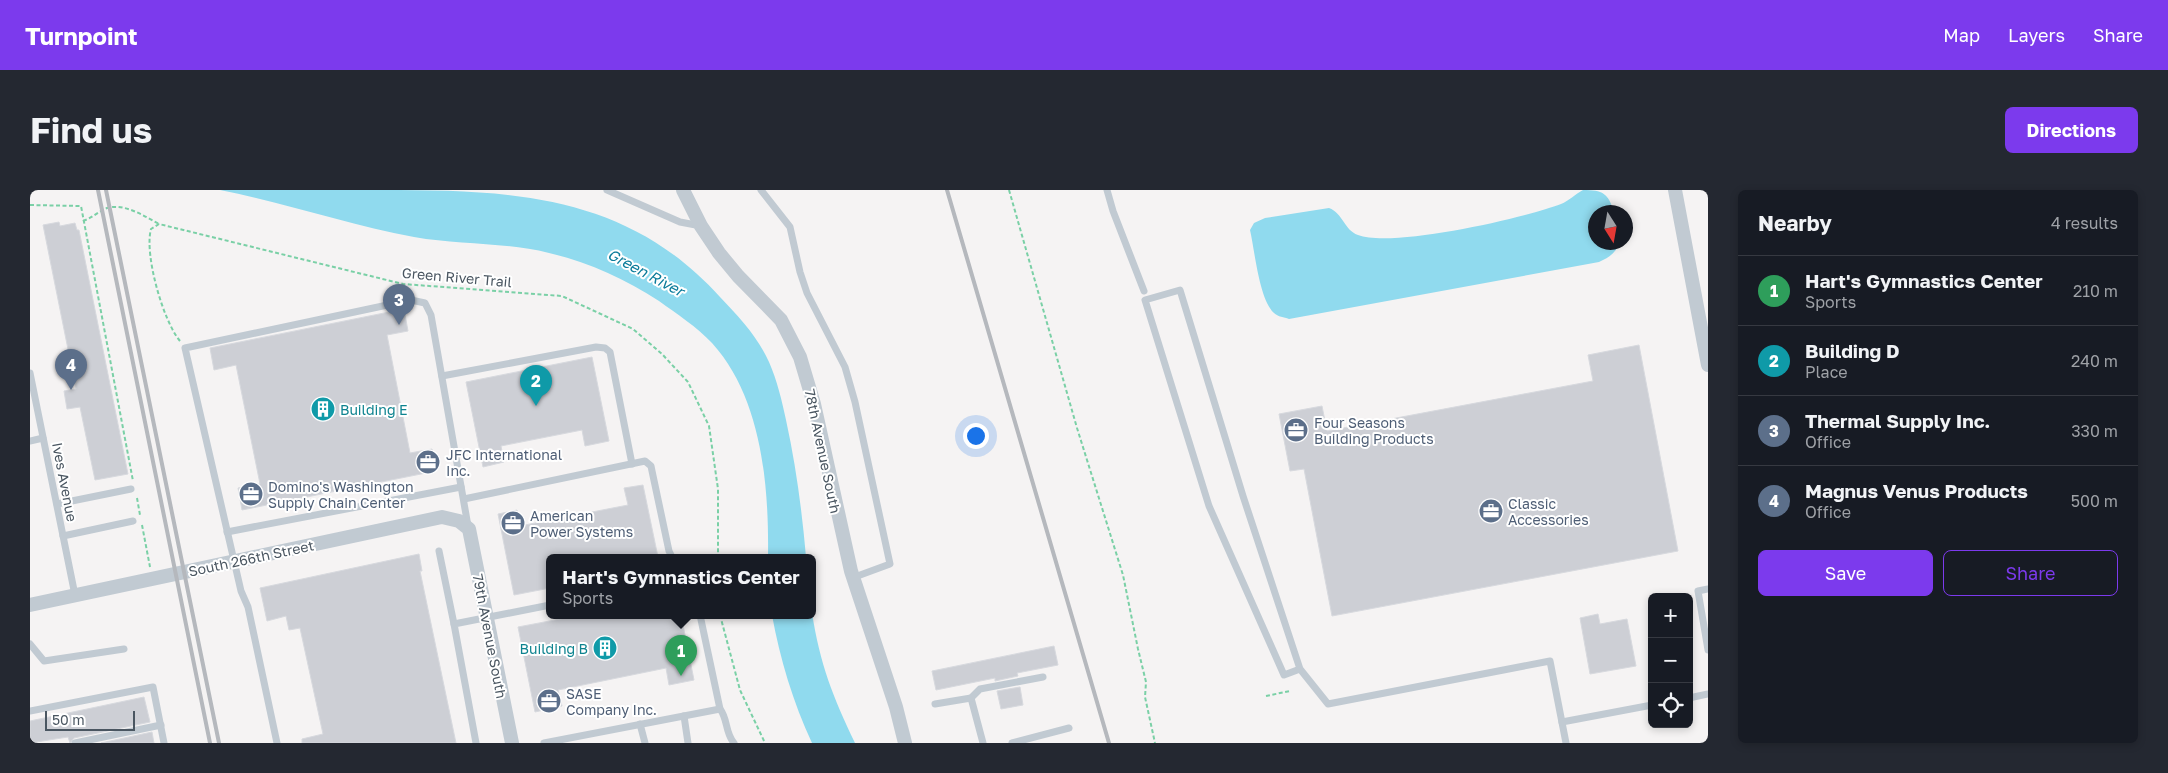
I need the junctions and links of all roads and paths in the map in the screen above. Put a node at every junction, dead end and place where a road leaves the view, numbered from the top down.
1 (607, 190) edge
2 (682, 190) edge
3 (761, 190) edge
4 (1008, 190) edge
5 (1107, 190) edge
6 (1675, 190) edge
7 (30, 205) edge
8 (83, 222) junction
9 (159, 224) junction
10 (701, 226) junction
11 (1144, 291) dead end
12 (185, 348) junction
13 (1708, 365) edge
14 (30, 373) edge
15 (442, 376) junction
16 (43, 438) junction
17 (30, 441) edge
18 (632, 464) junction
19 (133, 487) junction
20 (462, 487) junction
21 (464, 499) junction
22 (57, 504) junction
23 (133, 520) dead end
24 (469, 529) junction
25 (227, 532) junction
26 (63, 536) junction
27 (439, 551) dead end
28 (670, 554) edge
29 (718, 554) edge
30 (234, 561) junction
31 (152, 578) junction
32 (852, 578) junction
33 (1708, 589) edge
34 (75, 595) junction
35 (30, 605) edge
36 (546, 605) edge
37 (487, 617) junction
38 (701, 619) edge
39 (721, 619) edge
40 (454, 624) junction
41 (30, 644) edge
42 (124, 649) dead end
43 (1708, 650) edge
44 (1300, 669) junction
45 (1043, 677) dead end
46 (1290, 691) dead end
47 (1708, 694) edge
48 (1266, 696) dead end
49 (1693, 697) edge
50 (971, 698) junction
51 (935, 704) dead end
52 (1648, 706) edge
53 (720, 709) junction
54 (30, 711) edge
55 (684, 716) junction
56 (1562, 722) junction
57 (640, 724) junction
58 (161, 725) junction
59 (1069, 728) dead end
60 (74, 743) edge
61 (164, 743) edge
62 (277, 743) edge
63 (476, 743) edge
64 (512, 743) edge
65 (544, 743) edge
66 (645, 743) edge
67 (688, 743) edge
68 (734, 743) edge
69 (765, 743) edge
70 (905, 743) edge
71 (983, 743) edge
72 (1012, 743) edge
73 (1155, 743) edge
74 (1566, 743) edge

1 - 10 lane
2 - 10 street, 78th Avenue South
3 - 32 lane
4 - 73 path
5 - 11 lane
6 - 13 street
7 - 8 path
8 - 9 path, Green River Trail
8 - 19 path
9 - 12 path
9 - 29 path, Green River Trail
10 - 32 street, 78th Avenue South
12 - 15 lane
12 - 25 lane
14 - 16 lane, Ives Avenue
15 - 18 lane
15 - 20 lane
16 - 17 lane
16 - 22 lane, Ives Avenue
18 - 21 lane
18 - 28 lane
19 - 22 lane
19 - 31 path
20 - 21 lane
20 - 25 lane
21 - 24 lane
22 - 26 lane, Ives Avenue
23 - 26 lane
24 - 30 street, South 266th Street
24 - 37 street, 79th Avenue South
25 - 30 lane
26 - 34 lane, Ives Avenue
27 - 40 lane
30 - 31 street, South 266th Street
30 - 62 lane
31 - 34 street, South 266th Street
32 - 70 street, 78th Avenue South
33 - 43 lane
34 - 35 street, South 266th Street
36 - 37 lane
37 - 40 lane
37 - 64 street, 79th Avenue South
38 - 53 lane
39 - 69 path
40 - 63 lane
41 - 42 lane
44 - 44 lane
44 - 56 lane
45 - 50 lane
46 - 48 path
47 - 49 lane
50 - 51 lane
50 - 71 lane
52 - 56 lane
53 - 55 lane
53 - 68 lane
54 - 58 lane
55 - 57 lane
55 - 67 lane
56 - 74 lane
57 - 65 lane
57 - 66 lane
58 - 60 lane
58 - 61 lane
59 - 72 lane

